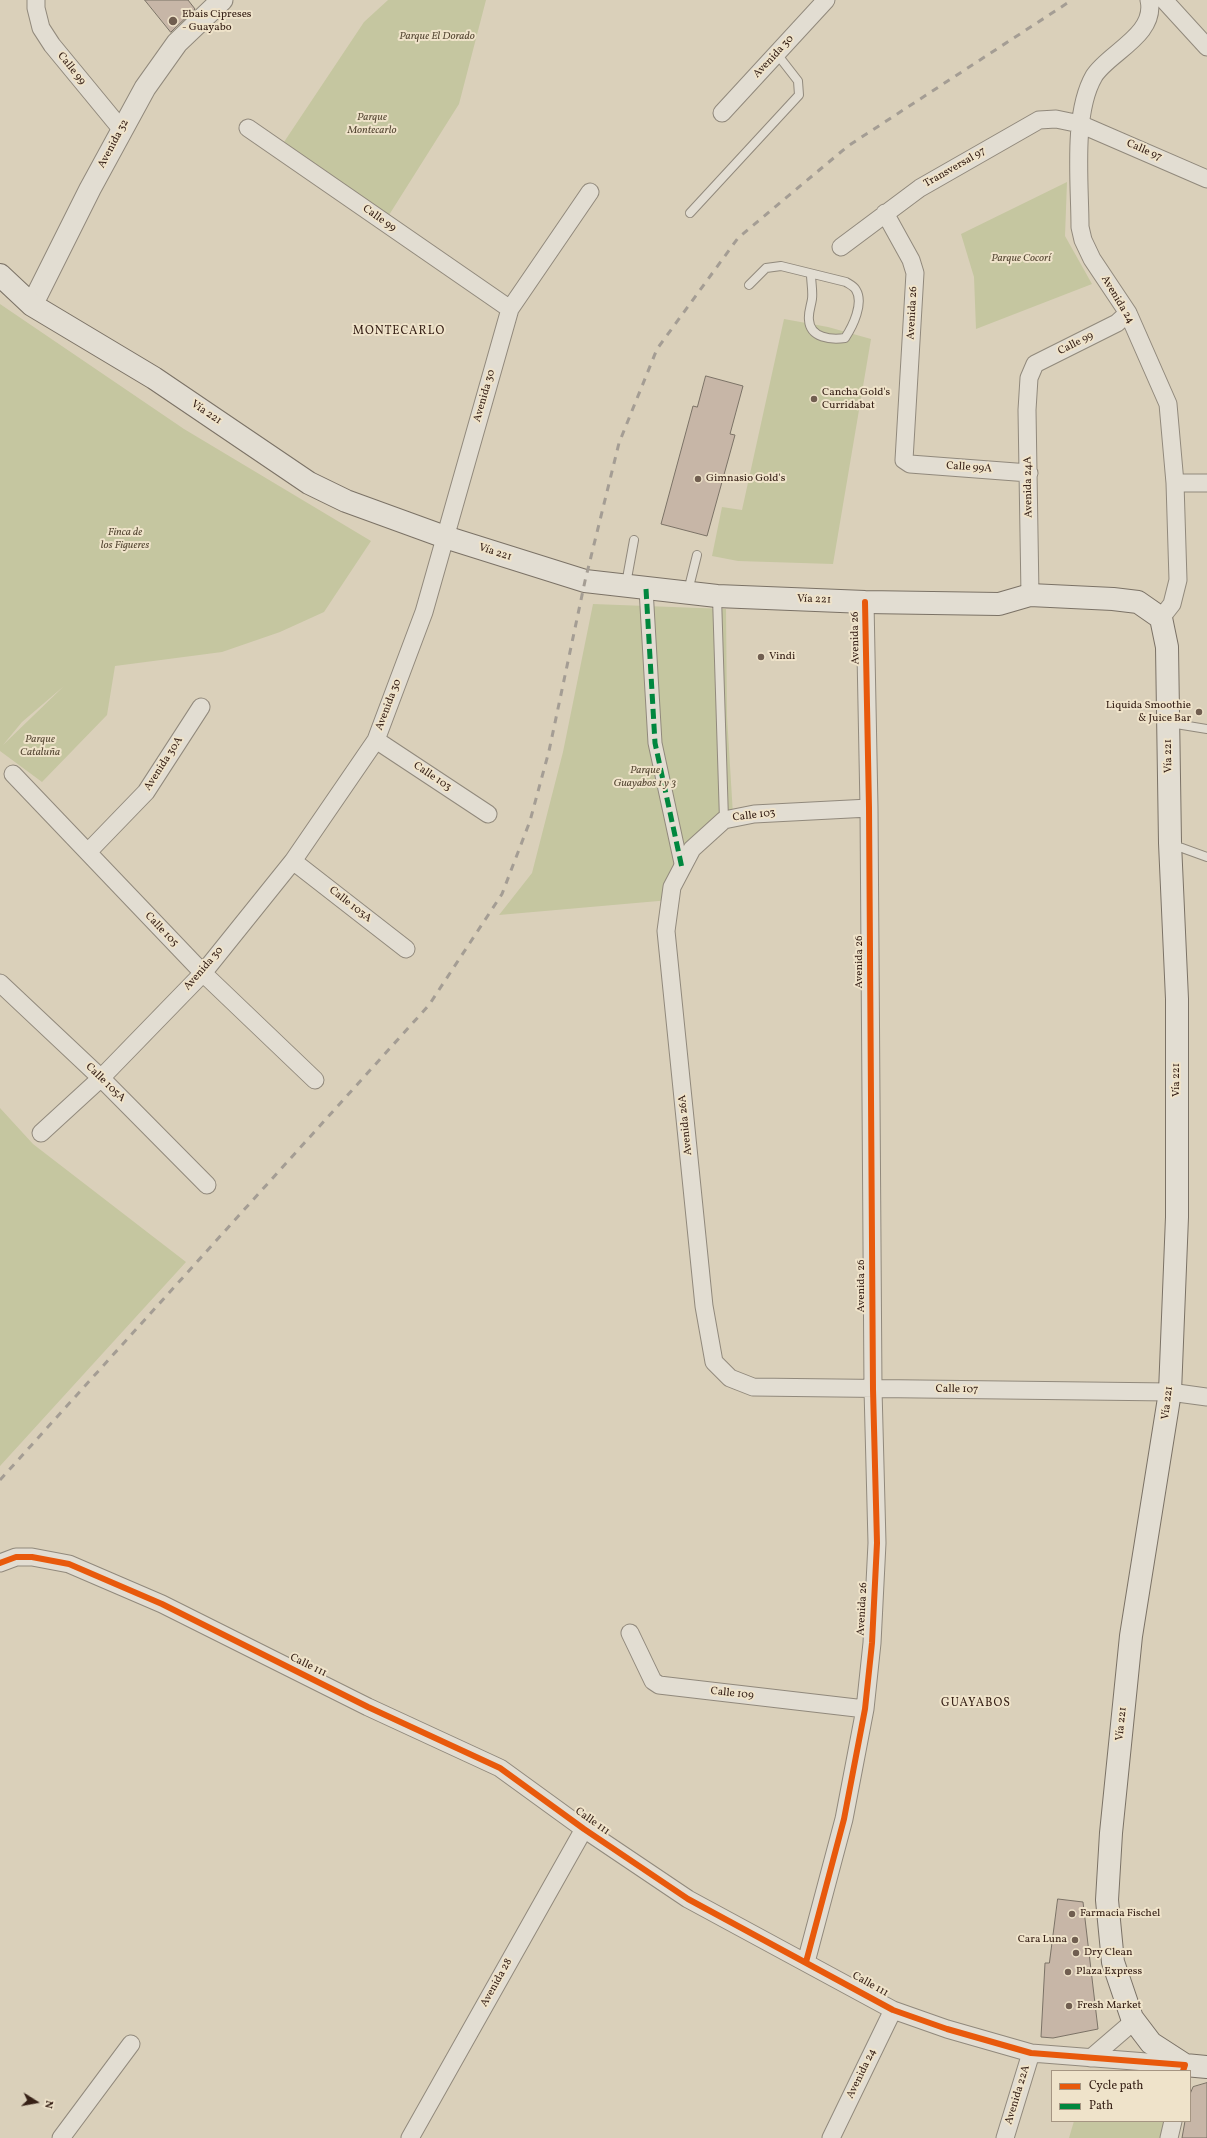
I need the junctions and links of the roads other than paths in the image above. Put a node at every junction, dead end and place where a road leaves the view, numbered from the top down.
1 (36, 0) edge
2 (222, 0) edge
3 (826, 0) edge
4 (1150, 0) edge
5 (1164, 0) edge
6 (1207, 47) edge
7 (777, 54) junction
8 (722, 113) dead end
9 (1080, 124) junction
10 (248, 128) dead end
11 (122, 130) junction
12 (1207, 179) edge
13 (590, 192) dead end
14 (690, 213) dead end
15 (885, 213) junction
16 (841, 247) dead end
17 (811, 274) junction
18 (0, 275) edge
19 (749, 285) dead end
20 (32, 305) junction
21 (510, 309) junction
22 (1128, 313) junction
23 (1029, 378) joint
24 (910, 464) joint
25 (1028, 473) junction
26 (1175, 483) junction
27 (1207, 483) edge
28 (445, 537) junction
29 (634, 540) dead end
30 (697, 555) dead end
31 (636, 588) junction
32 (688, 594) junction
33 (1030, 595) junction
34 (717, 596) junction
35 (865, 602) junction
36 (1161, 618) junction
37 (201, 707) dead end
38 (1169, 723) junction
39 (1207, 729) edge
40 (376, 740) junction
41 (13, 774) dead end
42 (869, 808) junction
43 (488, 814) dead end
44 (724, 820) junction
45 (1170, 843) junction
46 (88, 852) junction
47 (1207, 857) edge
48 (293, 861) junction
49 (682, 868) junction
50 (672, 887) joint
51 (406, 949) dead end
52 (203, 973) junction
53 (0, 983) edge
54 (101, 1078) junction
55 (315, 1080) dead end
56 (41, 1133) dead end
57 (207, 1185) dead end
58 (714, 1362) joint
59 (873, 1389) junction
60 (1170, 1392) junction
61 (1207, 1397) edge
62 (0, 1563) edge
63 (630, 1633) dead end
64 (865, 1709) junction
65 (584, 1829) junction
66 (806, 1962) junction
67 (894, 2010) junction
68 (1134, 2021) junction
69 (131, 2044) dead end
70 (1031, 2053) junction
71 (1091, 2058) junction
72 (1207, 2067) edge
73 (1184, 2068) edge
74 (1173, 2122) edge
75 (61, 2138) edge
76 (410, 2138) edge
77 (831, 2138) edge
78 (1005, 2138) edge
79 (1169, 2138) edge

1 - 11 street, Calle 99
2 - 11 street, Avenida 32
3 - 7 street, Avenida 30
4 - 9 street, Avenida 24
5 - 6 street
7 - 8 street, Avenida 30
7 - 14 lane
9 - 12 street, Calle 97
9 - 15 street, Transversal 97
9 - 22 street, Avenida 24
10 - 21 street, Calle 99
11 - 20 street, Avenida 32
13 - 21 street, Avenida 30
15 - 16 street, Transversal 97
15 - 24 street, Avenida 26
17 - 17 lane
17 - 19 lane
18 - 20 main road, Vía 221
20 - 28 main road, Vía 221
21 - 28 street, Avenida 30
22 - 23 street, Calle 99
22 - 26 street, Avenida 24
23 - 25 street, Avenida 24A
24 - 25 street, Calle 99A
25 - 33 street, Avenida 24A
26 - 27 street
26 - 36 street, Avenida 24
28 - 31 main road, Vía 221
28 - 40 street, Avenida 30
29 - 31 lane
30 - 32 lane
31 - 32 main road, Vía 221
31 - 49 street
32 - 34 main road, Vía 221
33 - 35 main road, Vía 221
33 - 36 main road, Vía 221
34 - 35 main road, Vía 221
34 - 44 lane
35 - 42 street, Avenida 26
36 - 38 main road, Vía 221
37 - 46 street, Avenida 30A
38 - 39 lane
38 - 45 main road, Vía 221
40 - 43 street, Calle 103
40 - 48 street, Avenida 30
41 - 46 street, Calle 105
42 - 44 street, Calle 103
42 - 59 street, Avenida 26
44 - 49 street, Calle 103
45 - 47 lane
45 - 60 main road, Vía 221
46 - 52 street, Calle 105
48 - 51 street, Calle 103A
48 - 52 street, Avenida 30
49 - 50 street, Calle 103
50 - 58 street, Avenida 26A
52 - 54 street, Avenida 30
52 - 55 street, Calle 105
53 - 54 street, Calle 105A
54 - 56 street, Avenida 30
54 - 57 street, Calle 105A
58 - 59 street, Calle 107
59 - 60 street, Calle 107
59 - 64 street, Avenida 26
60 - 61 street, Calle 107
60 - 68 main road, Vía 221
62 - 65 street, Calle 111
63 - 64 street, Calle 109
64 - 66 street, Avenida 26
65 - 66 street, Calle 111
65 - 76 street, Avenida 28
66 - 67 street, Calle 111
67 - 70 street, Calle 111
67 - 77 street, Avenida 24
68 - 71 street
68 - 73 main road, Vía 221
69 - 75 street
70 - 71 street, Calle 111
70 - 78 street, Avenida 22A
71 - 73 street, Calle 111
72 - 73 main road, Vía 221
74 - 79 street

